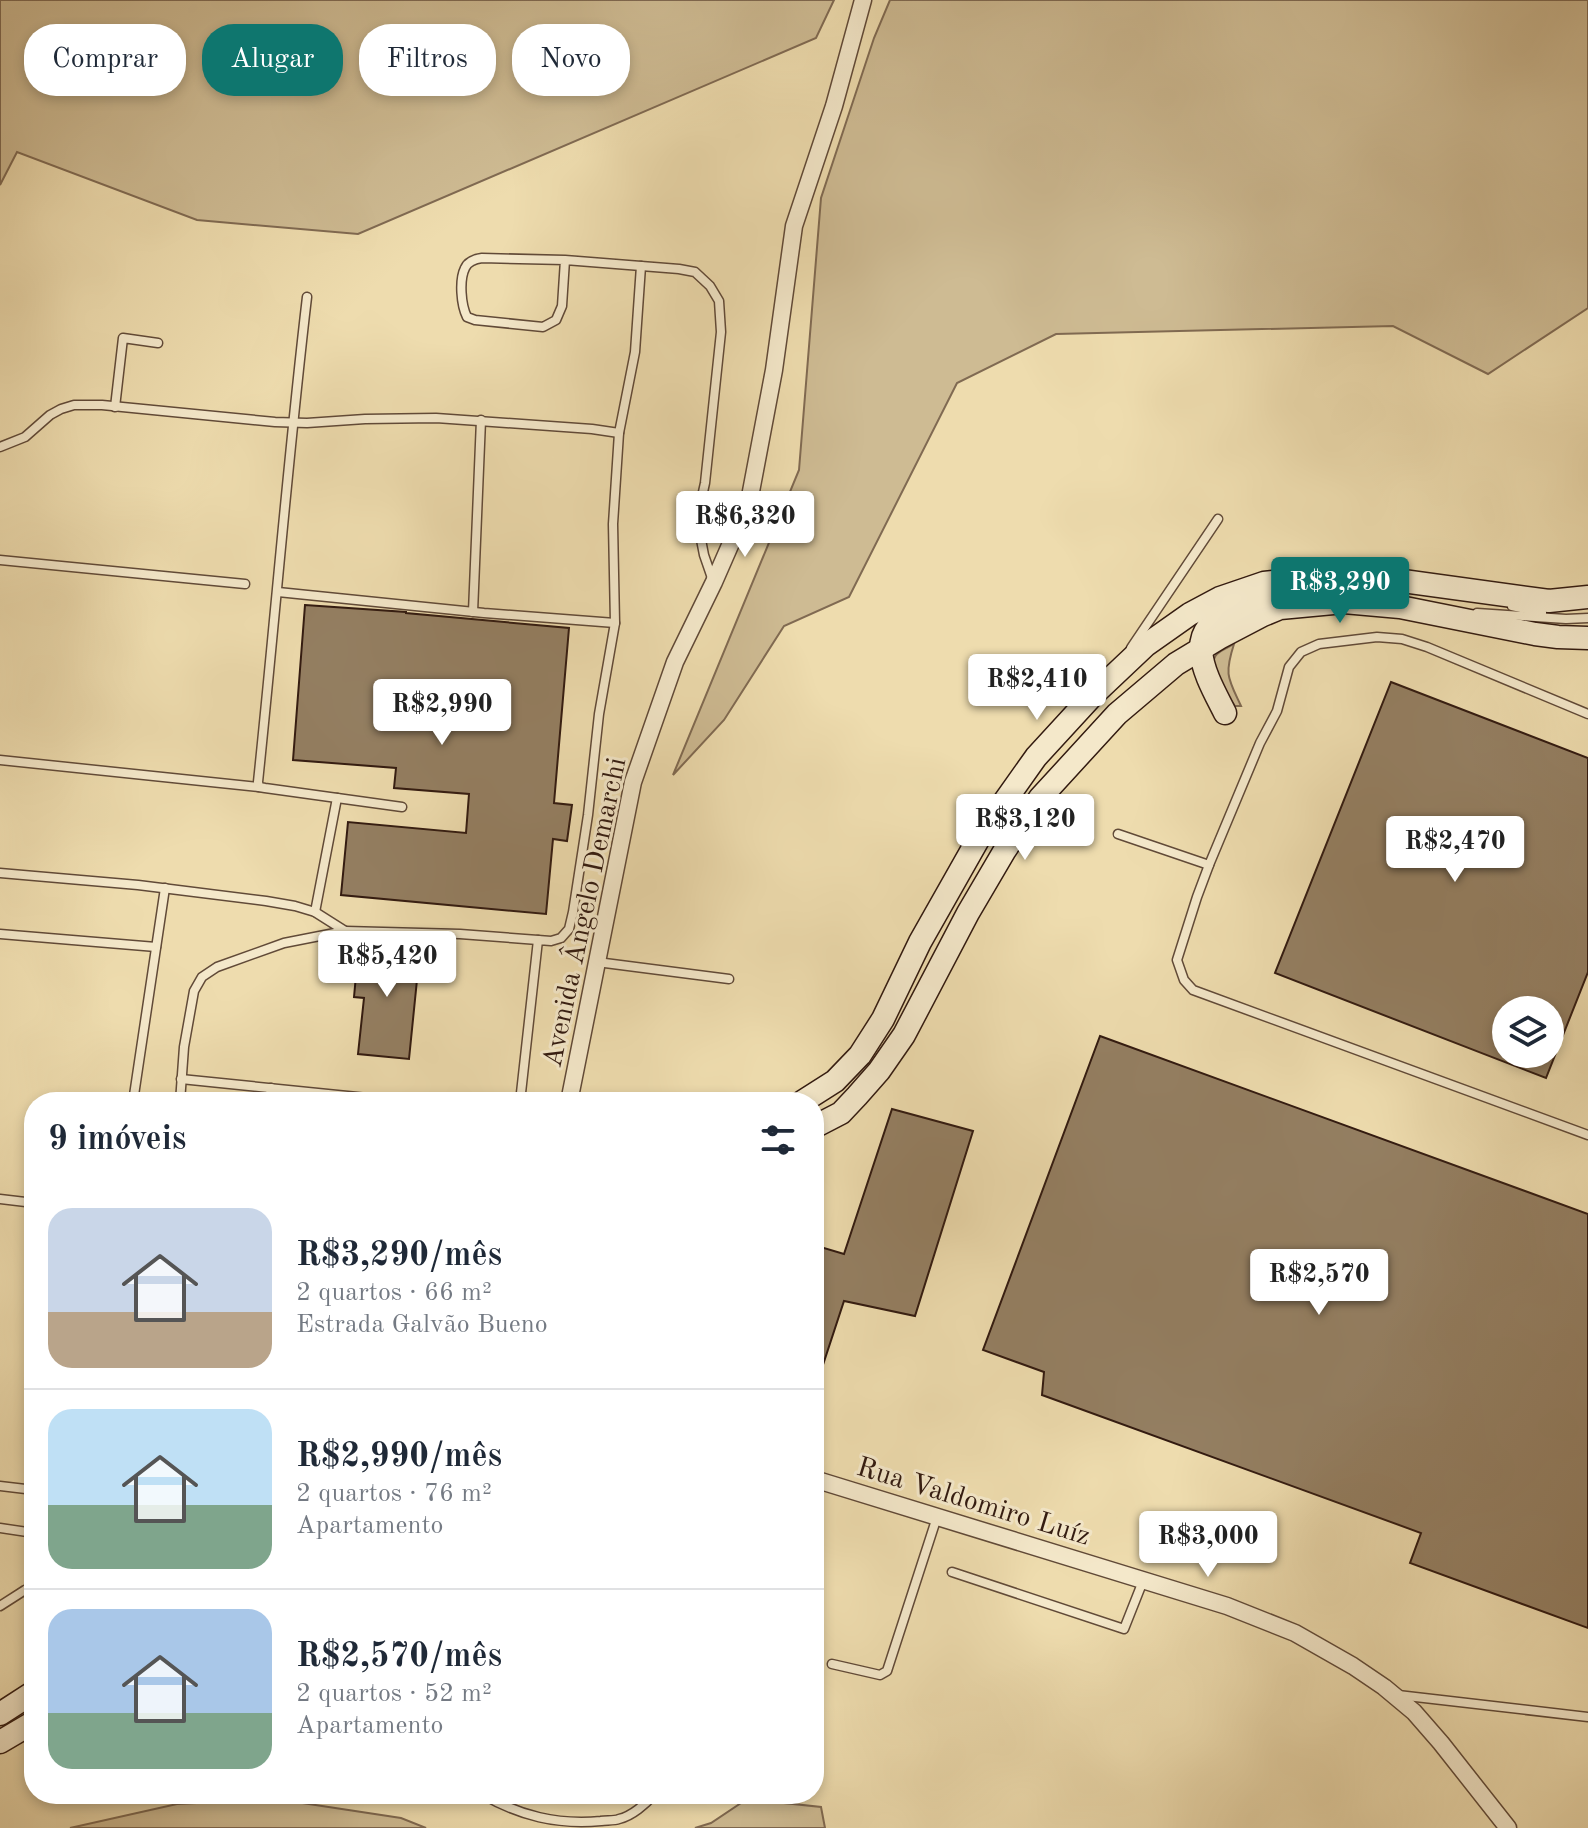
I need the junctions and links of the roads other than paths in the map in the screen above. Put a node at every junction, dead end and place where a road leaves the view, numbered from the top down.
1 (863, 0) edge
2 (565, 260) junction
3 (641, 266) junction
4 (307, 297) dead end
5 (158, 343) dead end
6 (115, 407) junction
7 (481, 420) junction
8 (292, 423) junction
9 (619, 433) junction
10 (0, 447) edge
11 (1218, 519) dead end
12 (0, 560) edge
13 (714, 582) junction
14 (1414, 583) junction
15 (245, 584) dead end
16 (278, 592) junction
17 (1588, 597) edge
18 (1400, 607) junction
19 (473, 612) junction
20 (1588, 618) edge
21 (1566, 619) junction
22 (615, 623) junction
23 (1588, 638) edge
24 (1201, 649) junction
25 (1117, 673) junction
26 (1225, 713) dead end
27 (1588, 714) edge
28 (0, 760) edge
29 (259, 787) junction
30 (337, 798) junction
31 (402, 807) dead end
32 (1118, 834) dead end
33 (1209, 865) junction
34 (0, 873) edge
35 (165, 888) junction
36 (315, 912) junction
37 (345, 931) junction
38 (0, 934) edge
39 (538, 940) junction
40 (156, 947) junction
41 (597, 962) junction
42 (729, 979) dead end
43 (181, 1079) junction
44 (271, 1088) junction
45 (134, 1092) edge
46 (180, 1092) edge
47 (270, 1092) edge
48 (310, 1092) edge
49 (521, 1092) edge
50 (571, 1092) edge
51 (818, 1092) edge
52 (824, 1122) edge
53 (1588, 1135) edge
54 (0, 1199) edge
55 (24, 1202) edge
56 (824, 1482) edge
57 (0, 1486) edge
58 (24, 1489) edge
59 (937, 1516) junction
60 (0, 1528) edge
61 (24, 1532) edge
62 (952, 1572) dead end
63 (1143, 1580) junction
64 (24, 1591) edge
65 (0, 1606) edge
66 (832, 1664) dead end
67 (1393, 1695) junction
68 (24, 1698) edge
69 (0, 1714) edge
70 (1588, 1717) edge
71 (24, 1728) edge
72 (0, 1742) edge
73 (500, 1804) edge
74 (643, 1804) edge
75 (1508, 1828) edge

1 - 13 street, Avenida Ângelo Demarchi
2 - 2 lane
2 - 3 lane
3 - 9 lane
3 - 13 lane
4 - 8 lane
5 - 6 lane
6 - 8 lane
6 - 10 lane
7 - 8 lane
7 - 9 lane
7 - 19 lane
8 - 16 lane
9 - 22 lane
11 - 25 lane
12 - 15 lane
13 - 41 street, Avenida Ângelo Demarchi
14 - 17 main road
14 - 21 lane
14 - 24 main road
14 - 25 main road
16 - 19 lane
16 - 29 lane
18 - 21 lane
18 - 23 main road
18 - 24 main road
19 - 22 lane
20 - 21 lane
22 - 39 lane
24 - 26 main road
24 - 52 main road
25 - 51 main road
27 - 33 lane
28 - 29 lane
29 - 30 lane
30 - 31 lane
30 - 36 lane
32 - 33 lane
33 - 53 lane
34 - 35 lane
35 - 36 lane
35 - 40 lane
36 - 37 lane
37 - 39 lane
37 - 43 lane
38 - 40 lane
39 - 49 lane
40 - 45 lane
41 - 42 lane
41 - 50 street, Avenida Ângelo Demarchi
43 - 44 lane
43 - 46 lane
44 - 47 lane
44 - 48 lane
54 - 55 lane
56 - 59 street, Rua Valdomiro Luíz
57 - 58 lane
59 - 63 street, Rua Valdomiro Luíz
59 - 66 lane
60 - 61 lane
62 - 63 lane
63 - 67 street, Rua Valdomiro Luíz
64 - 65 lane
67 - 70 lane
67 - 75 street, Rua Valdomiro Luíz
68 - 69 main road
71 - 72 main road
73 - 74 lane

